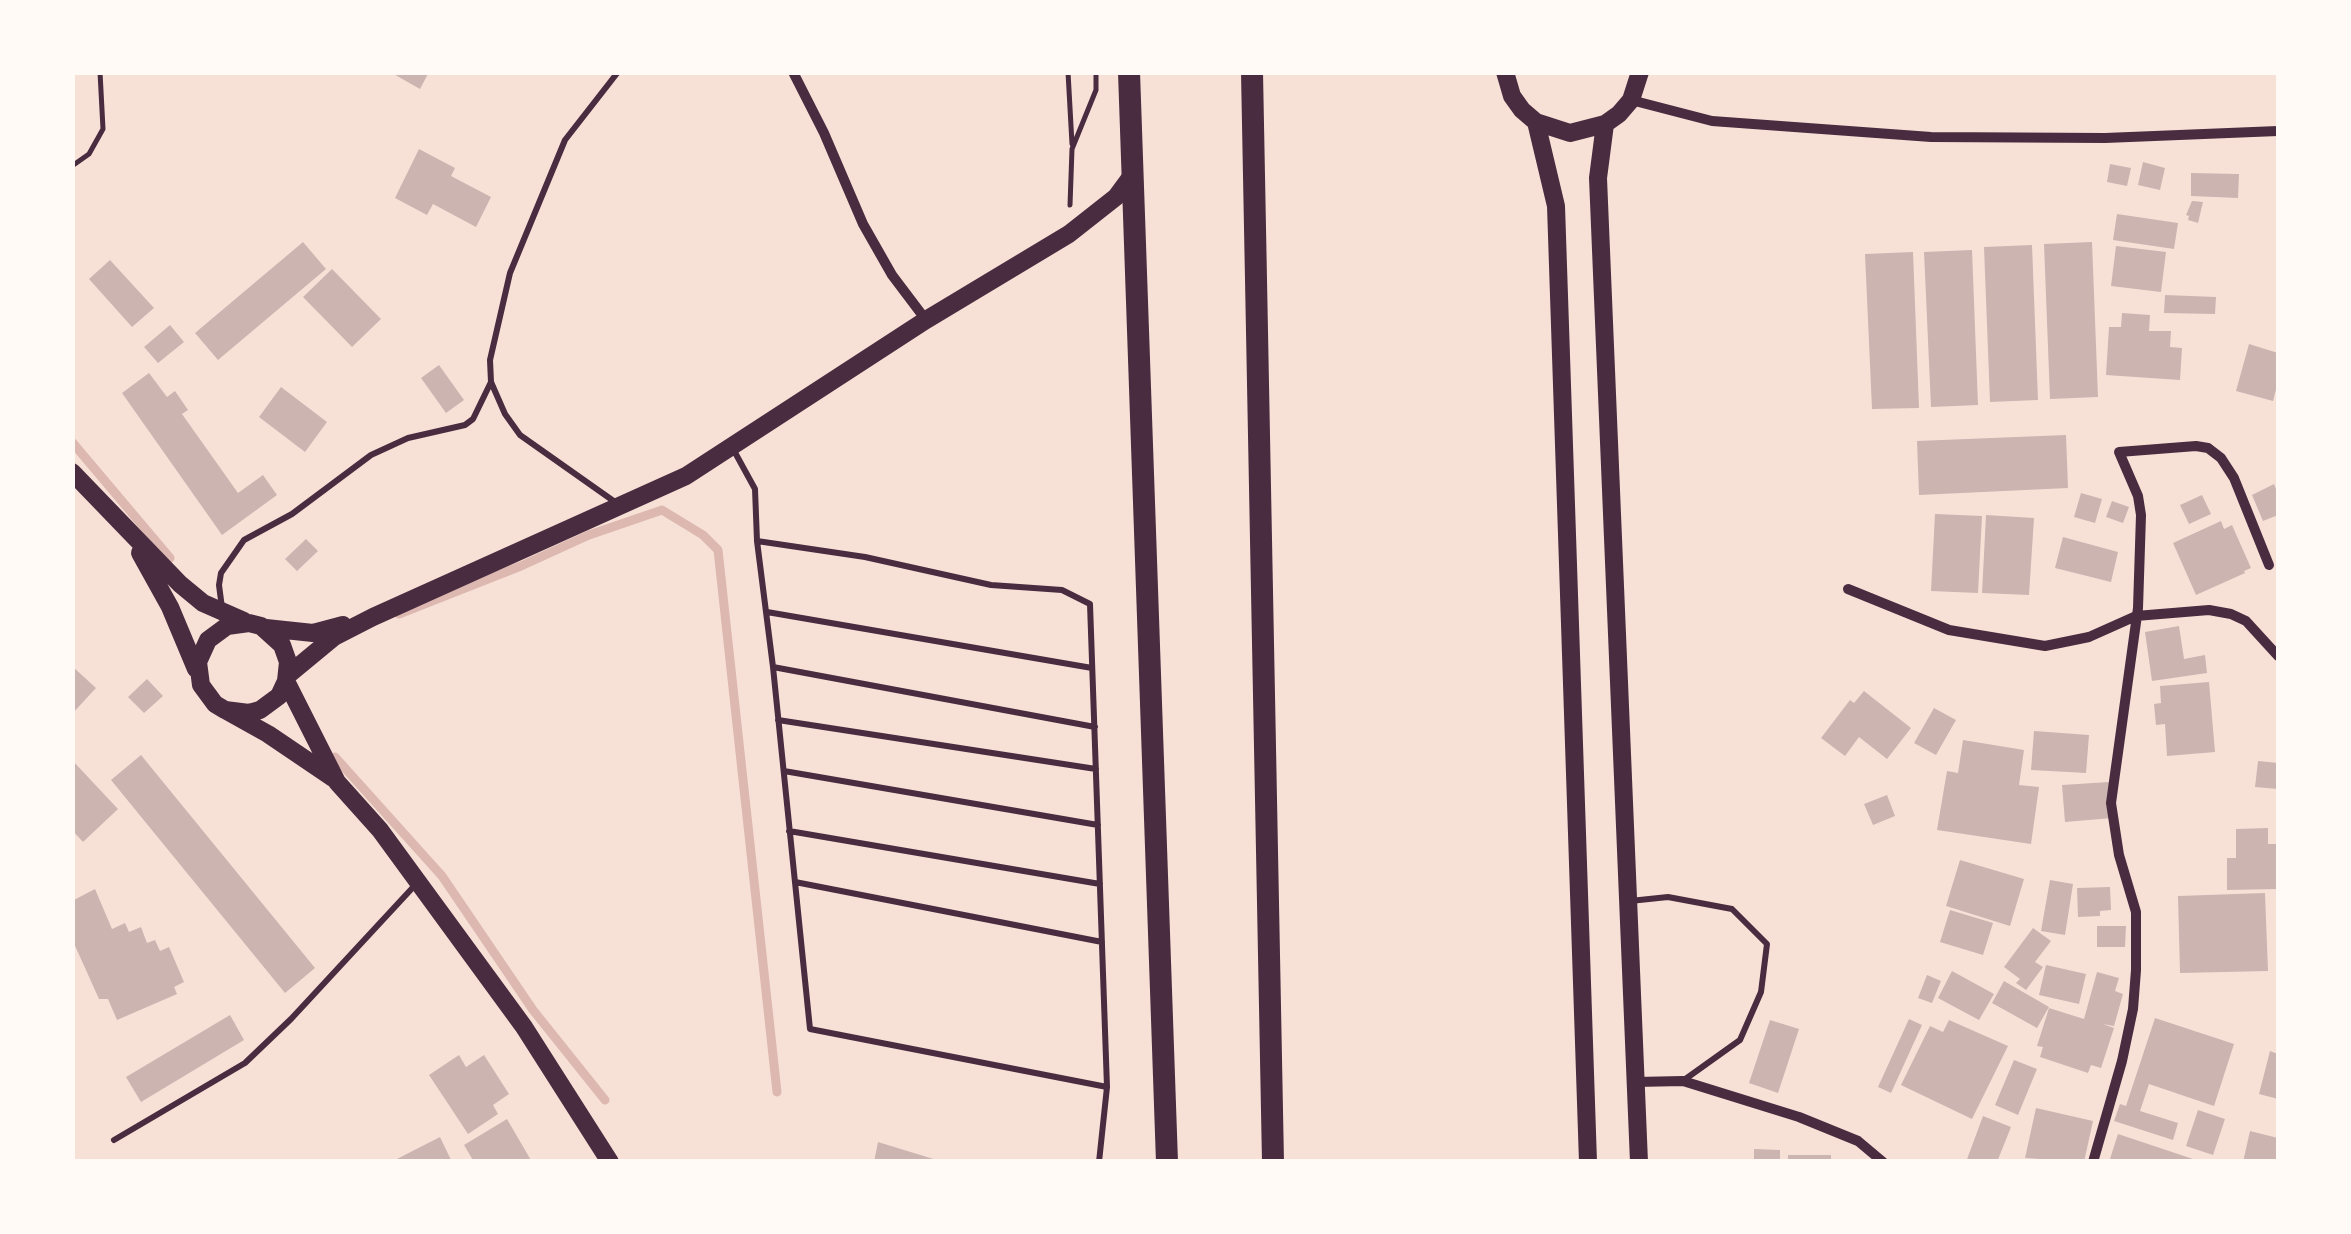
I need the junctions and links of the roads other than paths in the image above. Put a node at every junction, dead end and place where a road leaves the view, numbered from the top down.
1 (618, 72) edge
2 (792, 72) edge
3 (1129, 72) edge
4 (1252, 72) edge
5 (1505, 72) edge
6 (1640, 72) edge
7 (1631, 100) junction
8 (1536, 122) junction
9 (1605, 124) junction
10 (2278, 131) edge
11 (1133, 174) junction
12 (926, 320) junction
13 (491, 382) junction
14 (731, 446) junction
15 (72, 472) edge
16 (620, 505) junction
17 (127, 531) junction
18 (757, 541) junction
19 (2269, 565) dead end
20 (1848, 588) dead end
21 (767, 612) junction
22 (223, 614) junction
23 (2136, 616) junction
24 (373, 618) junction
25 (255, 625) junction
26 (2278, 656) edge
27 (773, 668) junction
28 (1092, 668) junction
29 (198, 674) junction
30 (287, 678) junction
31 (226, 710) junction
32 (778, 720) junction
33 (1094, 727) junction
34 (1096, 769) junction
35 (784, 771) junction
36 (338, 782) junction
37 (1098, 825) junction
38 (790, 830) junction
39 (418, 882) junction
40 (795, 882) junction
41 (1100, 884) junction
42 (1629, 901) junction
43 (1102, 942) junction
44 (1683, 1081) junction
45 (1636, 1082) junction
46 (1107, 1088) junction
47 (114, 1140) dead end
48 (610, 1162) edge
49 (1098, 1162) edge
50 (1168, 1162) edge
51 (1273, 1162) edge
52 (1588, 1162) edge
53 (1639, 1162) edge
54 (1883, 1162) edge
55 (2094, 1162) edge

1 - 13 lane
2 - 12 street
3 - 11 highway
4 - 51 highway
5 - 8 street
6 - 7 street
7 - 9 street
7 - 10 street
8 - 9 street
8 - 52 street
9 - 42 street
11 - 12 street
11 - 50 highway
12 - 14 street
13 - 16 lane
13 - 22 lane
14 - 16 street
14 - 18 lane
15 - 17 street
16 - 24 street
17 - 22 street
17 - 29 street
18 - 21 lane
18 - 28 lane
19 - 23 street
20 - 23 street
21 - 27 lane
21 - 28 lane
22 - 25 street
23 - 26 street
23 - 55 street
24 - 25 street
24 - 30 street
25 - 29 street
25 - 30 street
27 - 32 lane
27 - 33 lane
28 - 33 lane
29 - 31 street
30 - 31 street
30 - 36 street
31 - 36 street
32 - 34 lane
32 - 35 lane
33 - 34 lane
34 - 37 lane
35 - 37 lane
35 - 38 lane
36 - 39 street
37 - 41 lane
38 - 40 lane
38 - 41 lane
39 - 47 lane
39 - 48 street
40 - 43 lane
40 - 46 lane
41 - 43 lane
42 - 44 lane
42 - 45 street
43 - 46 lane
44 - 45 street
44 - 54 street
45 - 53 street
46 - 49 lane

